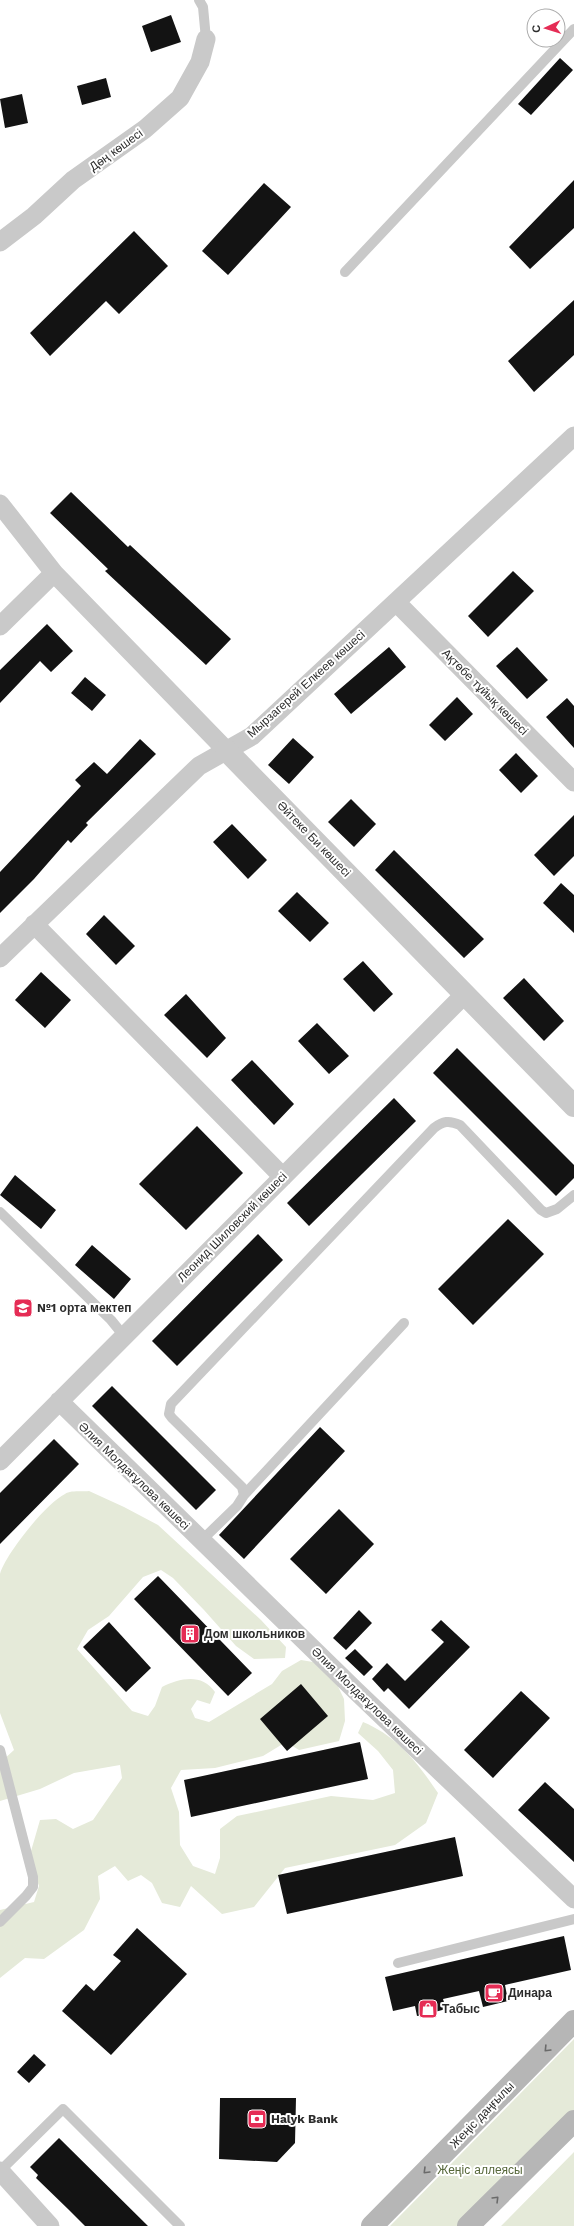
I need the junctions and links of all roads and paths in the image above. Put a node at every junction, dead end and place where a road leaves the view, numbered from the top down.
1 (199, 0) edge
2 (574, 29) edge
3 (206, 38) joint
4 (0, 242) edge
5 (345, 272) dead end
6 (574, 436) edge
7 (0, 504) edge
8 (54, 573) junction
9 (396, 602) junction
10 (0, 626) edge
11 (226, 750) junction
12 (574, 782) edge
13 (34, 924) junction
14 (0, 958) edge
15 (465, 994) junction
16 (574, 1106) edge
17 (283, 1177) junction
18 (574, 1195) edge
19 (0, 1212) edge
20 (404, 1323) dead end
21 (124, 1336) junction
22 (59, 1401) junction
23 (0, 1461) edge
24 (244, 1495) junction
25 (201, 1541) junction
26 (0, 1750) edge
27 (574, 1899) edge
28 (574, 1919) edge
29 (0, 1922) edge
30 (398, 1963) dead end
31 (574, 2021) edge
32 (574, 2121) edge
33 (0, 2171) edge
34 (50, 2226) edge
35 (180, 2226) edge
36 (372, 2226) edge
37 (468, 2226) edge

1 - 3 lane
2 - 5 lane
3 - 4 street, Дөң көшесі
6 - 9 street, Мырзагерей Елкеев көшесі
7 - 8 street, Әйтеке Би көшесі
8 - 10 street
8 - 11 street, Әйтеке Би көшесі
9 - 11 street, Мырзагерей Елкеев көшесі
9 - 12 street, Ақтөбе тұйық көшесі
11 - 13 street, Мырзагерей Елкеев көшесі
11 - 15 street, Әйтеке Би көшесі
13 - 14 street, Мырзагерей Елкеев көшесі
13 - 17 street
15 - 16 street, Әйтеке Би көшесі
15 - 17 street, Леонид Шиловский көшесі
17 - 21 street, Леонид Шиловский көшесі
18 - 24 lane
19 - 21 lane
20 - 24 lane
21 - 22 street, Леонид Шиловский көшесі
22 - 23 street, Леонид Шиловский көшесі
22 - 25 street, Әлия Молдағұлова көшесі
24 - 25 lane
25 - 27 street, Әлия Молдағұлова көшесі
26 - 29 lane
28 - 30 lane
31 -> 36 main road, Жеңіс даңғылы
37 -> 32 main road
33 - 34 street
33 - 35 lane

